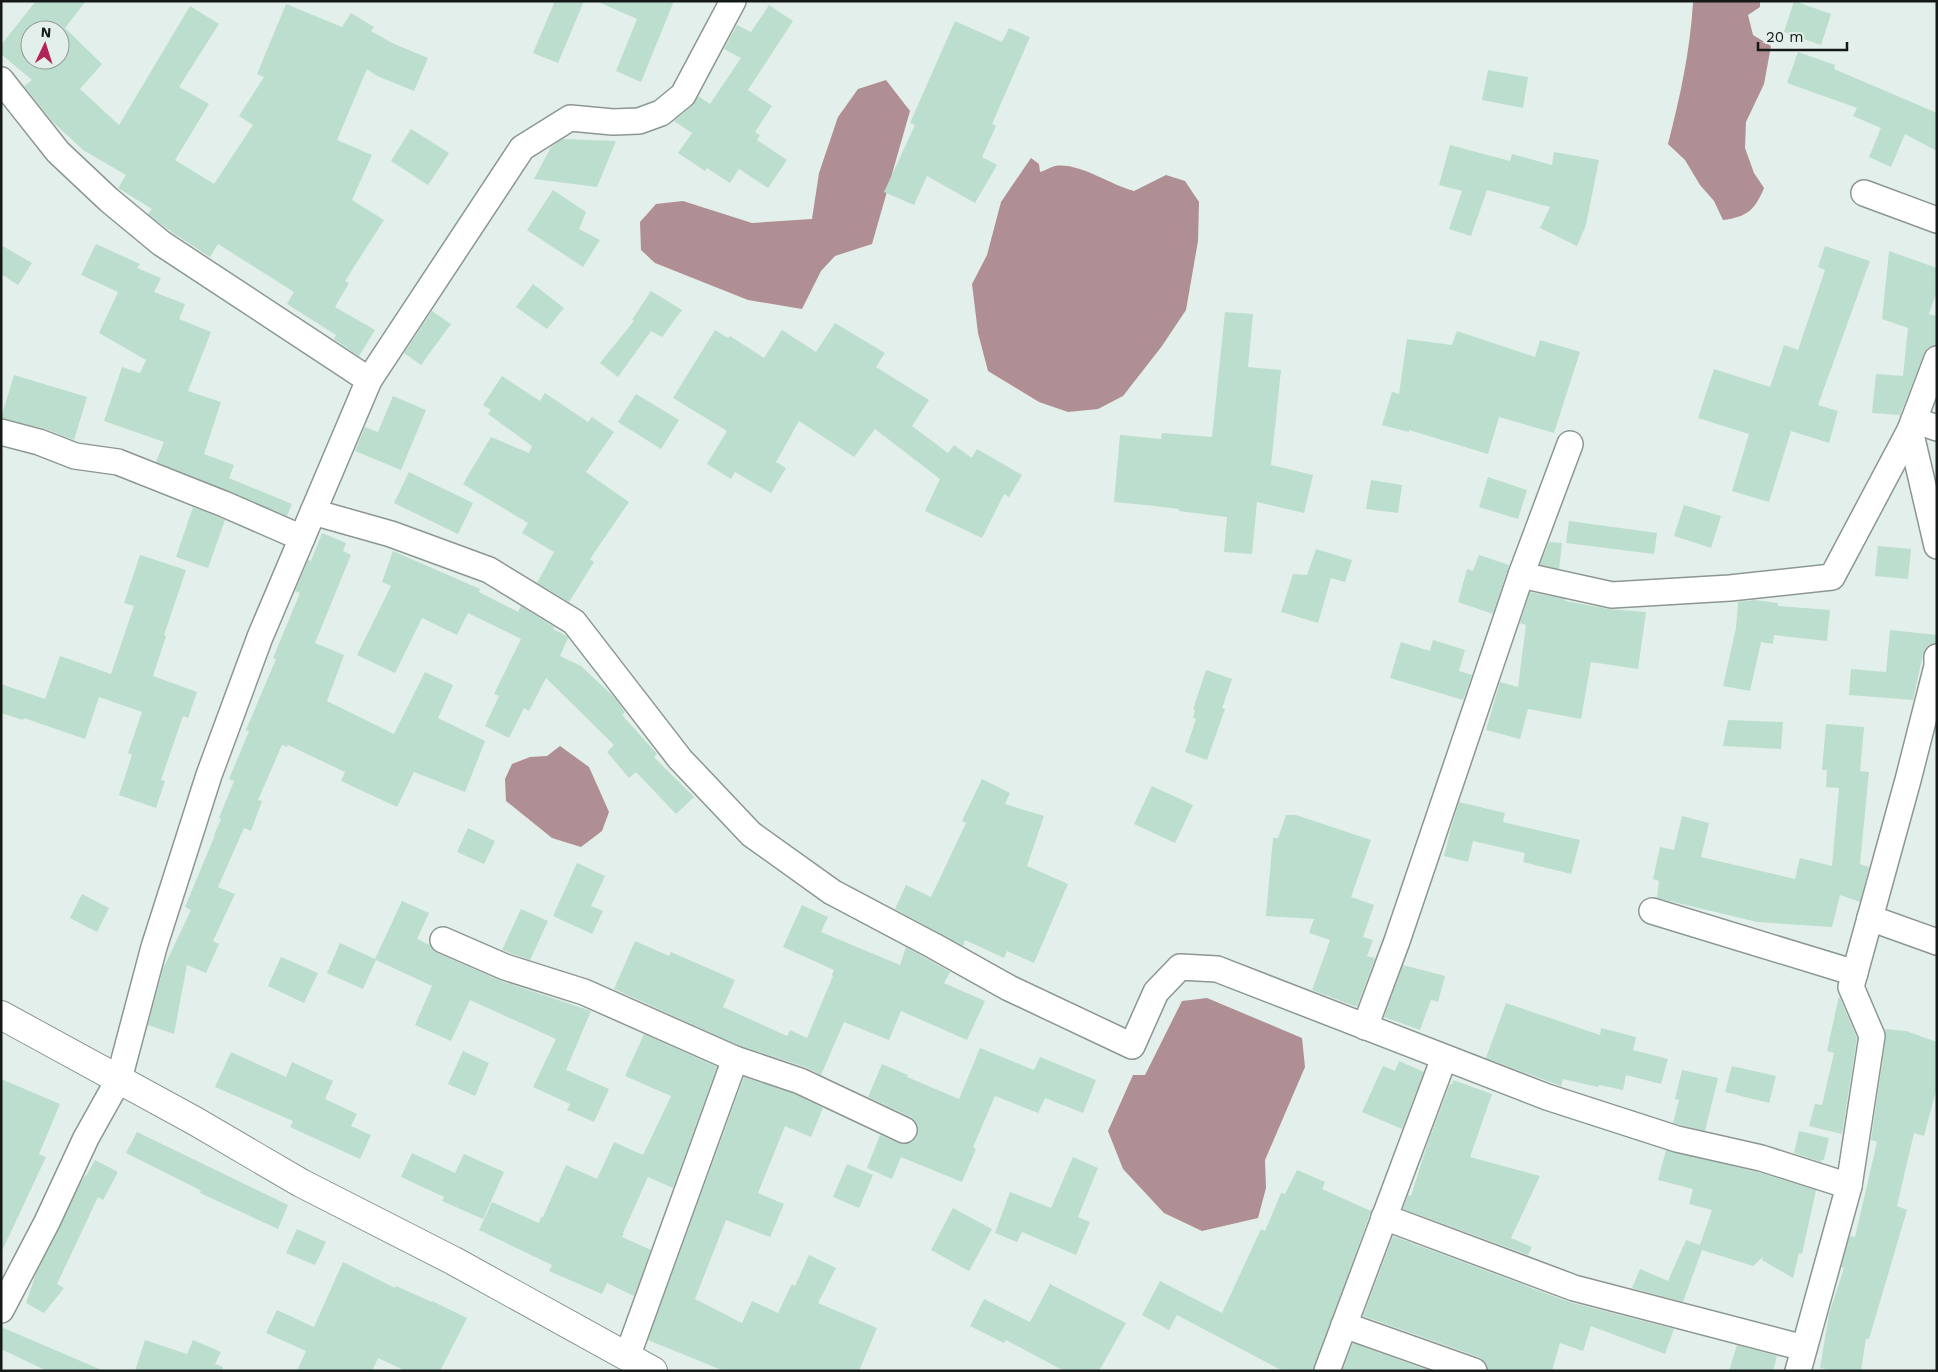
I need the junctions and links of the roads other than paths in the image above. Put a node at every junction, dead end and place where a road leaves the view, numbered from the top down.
1 (733, 1) edge
2 (1, 80) edge
3 (1864, 193) dead end
4 (1937, 220) edge
5 (1937, 359) edge
6 (369, 380) junction
7 (1912, 425) junction
8 (1937, 428) edge
9 (1, 432) edge
10 (1570, 444) dead end
11 (313, 512) junction
12 (302, 538) junction
13 (1937, 546) edge
14 (1521, 575) junction
15 (1936, 667) edge
16 (1652, 911) dead end
17 (1870, 918) junction
18 (443, 940) dead end
19 (1937, 942) edge
20 (1855, 973) junction
21 (1, 1015) edge
22 (1365, 1027) junction
23 (1444, 1058) junction
24 (735, 1060) junction
25 (119, 1079) junction
26 (904, 1130) dead end
27 (1849, 1186) junction
28 (1384, 1217) junction
29 (1, 1310) edge
30 (1344, 1325) junction
31 (628, 1357) junction
32 (1801, 1359) edge
33 (653, 1371) edge
34 (1327, 1371) edge
35 (1474, 1371) edge

1 - 6 street
2 - 6 street
3 - 4 street
5 - 7 street
6 - 11 street
7 - 8 street
7 - 13 street
7 - 14 street
9 - 12 street
10 - 14 street
11 - 12 street
11 - 22 street
12 - 25 street
14 - 22 street
15 - 17 street
16 - 20 street
17 - 19 street
17 - 20 street
18 - 24 street
20 - 27 street
21 - 25 street
22 - 23 street
23 - 27 street
23 - 28 street
24 - 26 street
24 - 31 street
25 - 29 street
25 - 31 street
27 - 32 street
28 - 30 street
28 - 32 street
30 - 34 street
30 - 35 street
31 - 33 street

